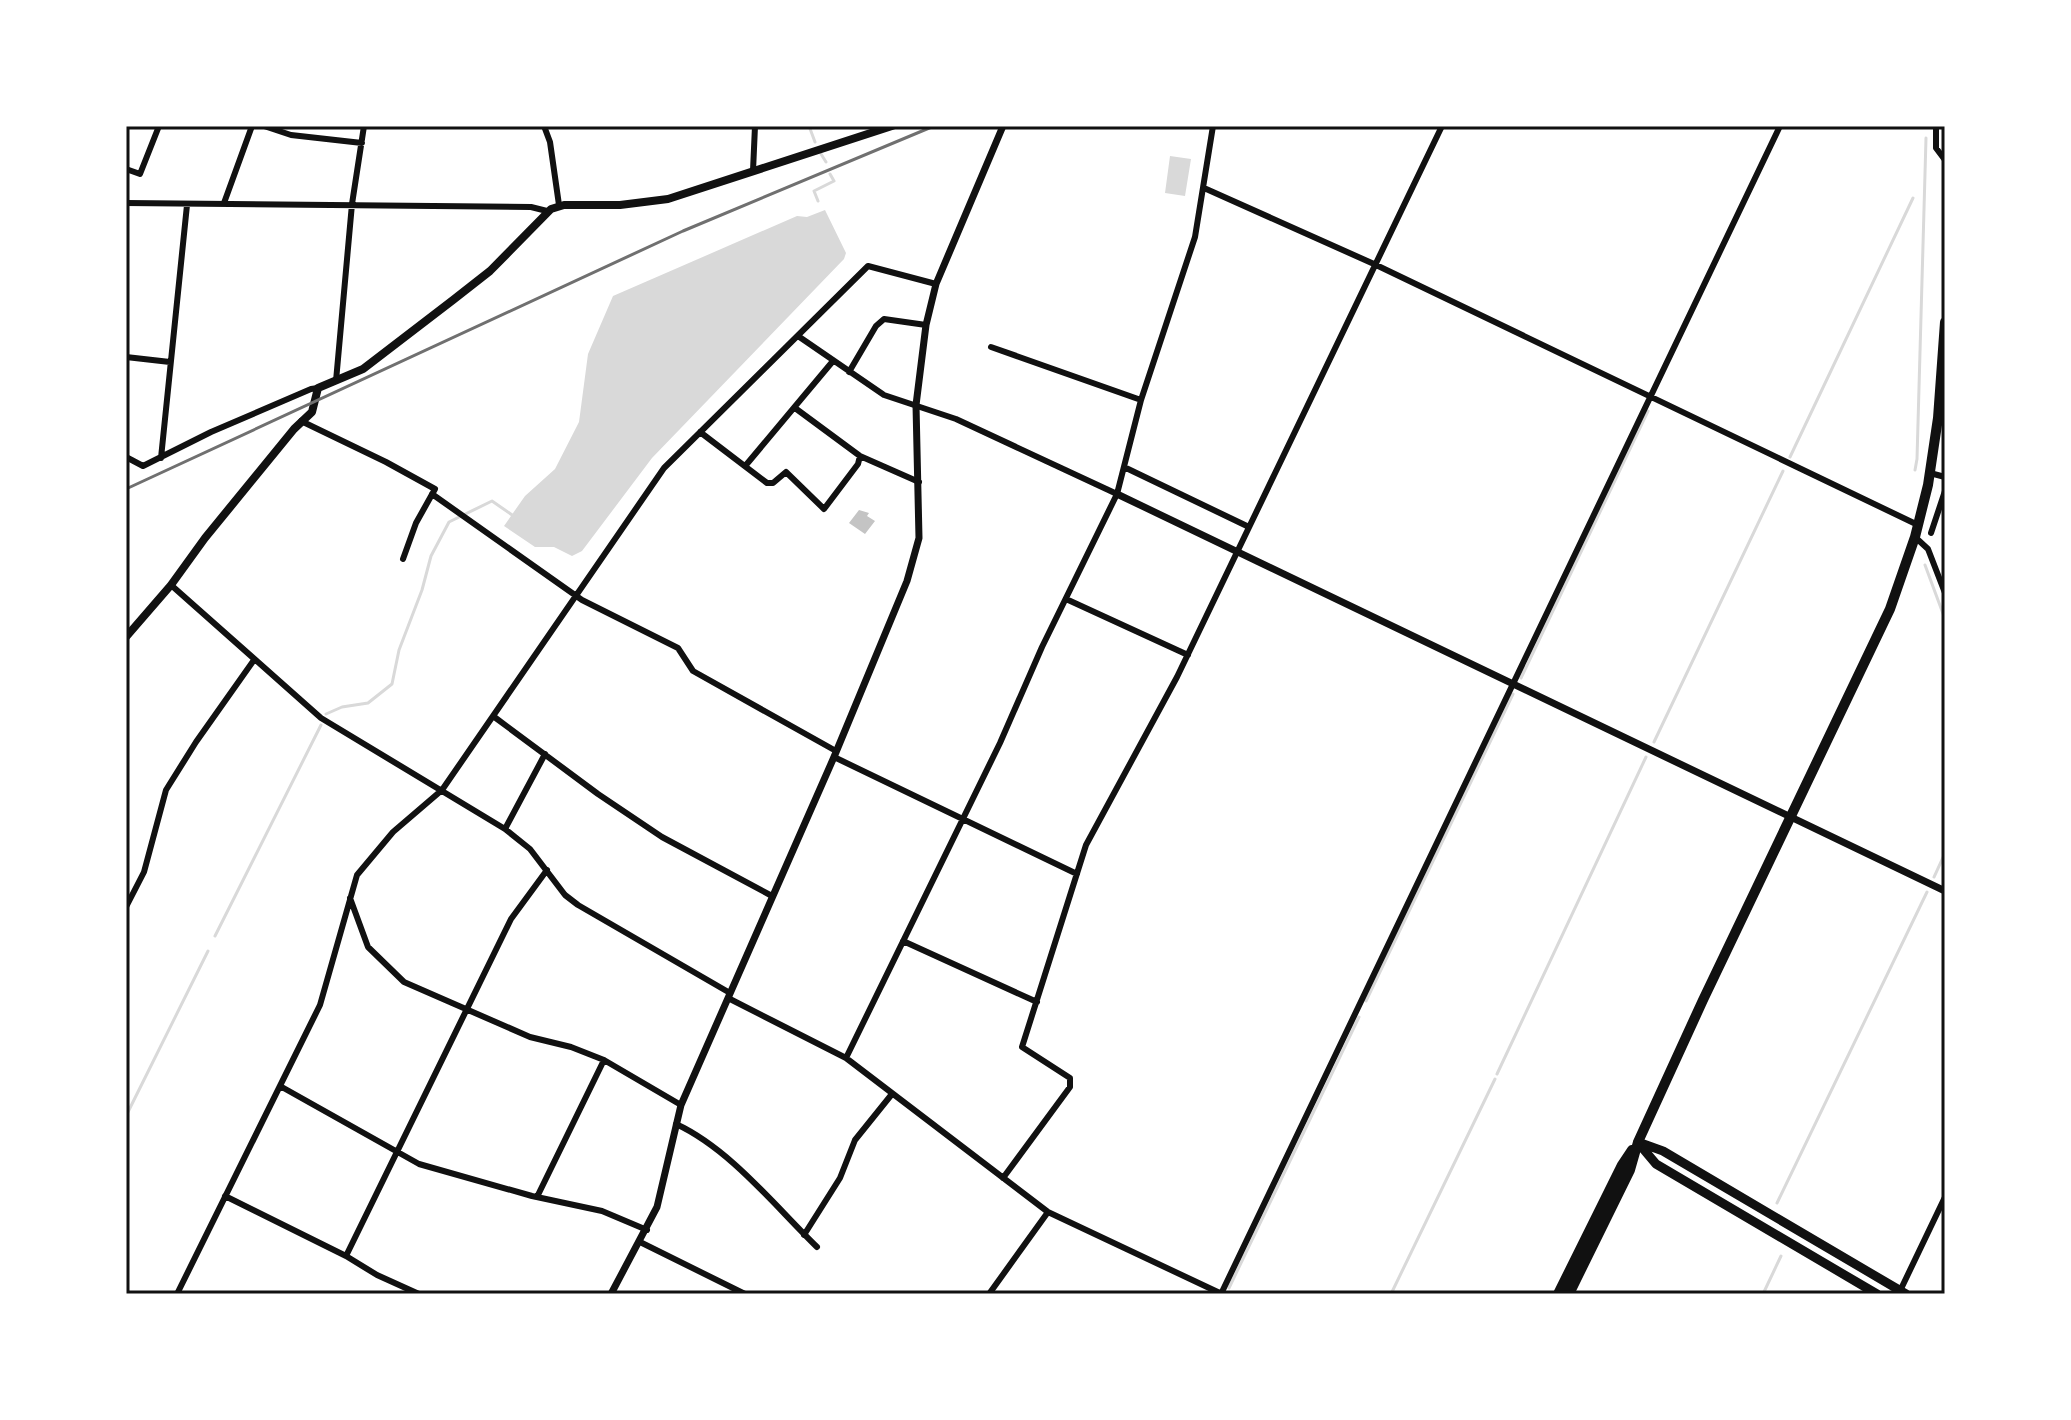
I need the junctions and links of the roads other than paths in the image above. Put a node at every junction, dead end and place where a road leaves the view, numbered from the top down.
1 (159, 126) edge
2 (252, 126) edge
3 (264, 126) edge
4 (364, 126) edge
5 (544, 126) edge
6 (755, 126) edge
7 (892, 126) edge
8 (1003, 126) edge
9 (1213, 126) edge
10 (1442, 126) edge
11 (1780, 126) edge
12 (1936, 126) edge
13 (362, 143) junction
14 (1945, 160) edge
15 (126, 169) edge
16 (753, 171) junction
17 (1204, 188) junction
18 (126, 203) edge
19 (224, 203) junction
20 (352, 204) junction
21 (187, 205) junction
22 (559, 205) junction
23 (547, 211) junction
24 (1374, 264) junction
25 (936, 284) junction
26 (1945, 322) edge
27 (926, 325) junction
28 (798, 336) junction
29 (991, 347) dead end
30 (126, 357) edge
31 (833, 361) junction
32 (170, 362) junction
33 (849, 372) junction
34 (336, 381) junction
35 (318, 388) junction
36 (1651, 398) junction
37 (1141, 400) junction
38 (916, 405) junction
39 (795, 408) junction
40 (301, 421) junction
41 (700, 432) junction
42 (860, 456) junction
43 (126, 457) edge
44 (161, 458) junction
45 (746, 465) junction
46 (1124, 467) junction
47 (1930, 473) junction
48 (1945, 477) edge
49 (919, 482) junction
50 (1945, 491) edge
51 (432, 494) junction
52 (1117, 494) junction
53 (1918, 525) junction
54 (1249, 527) junction
55 (1931, 533) dead end
56 (1915, 537) junction
57 (1238, 550) junction
58 (403, 559) dead end
59 (171, 585) junction
60 (1945, 593) edge
61 (576, 595) junction
62 (1066, 599) junction
63 (126, 637) edge
64 (1188, 655) junction
65 (254, 660) junction
66 (1513, 684) junction
67 (493, 716) junction
68 (545, 754) junction
69 (835, 754) junction
70 (442, 790) junction
71 (1792, 817) junction
72 (962, 818) junction
73 (505, 829) junction
74 (547, 870) junction
75 (1077, 874) junction
76 (1945, 891) edge
77 (772, 896) junction
78 (350, 898) junction
79 (126, 907) edge
80 (903, 941) junction
81 (729, 995) junction
82 (1037, 1002) junction
83 (467, 1010) junction
84 (846, 1058) junction
85 (604, 1060) junction
86 (280, 1086) junction
87 (892, 1094) junction
88 (681, 1105) junction
89 (676, 1124) junction
90 (1638, 1142) junction
91 (396, 1153) junction
92 (1003, 1178) junction
93 (225, 1196) junction
94 (537, 1197) junction
95 (1945, 1197) edge
96 (1048, 1212) junction
97 (647, 1230) junction
98 (804, 1235) junction
99 (640, 1242) junction
100 (817, 1247) dead end
101 (346, 1256) junction
102 (1901, 1293) edge
103 (177, 1294) edge
104 (419, 1294) edge
105 (611, 1294) edge
106 (745, 1294) edge
107 (989, 1294) edge
108 (1222, 1294) edge
109 (1558, 1294) edge
110 (1569, 1294) edge
111 (1877, 1294) edge

1 - 15 street
2 - 19 street
3 - 13 street
4 - 13 street
5 - 22 street
6 - 16 street
7 - 16 main road
8 - 25 street
9 - 17 street
10 - 24 street
11 - 36 street
12 - 14 street
13 - 20 street
16 - 22 main road
17 - 24 street
17 - 37 street
18 - 21 street
19 - 20 street
19 - 21 street
20 - 23 street
20 - 34 street
21 - 32 street
22 - 23 main road
23 - 34 main road
24 - 36 street
24 - 54 street
25 - 27 street
25 - 28 street
26 - 47 highway
27 - 33 street
27 - 38 street
28 - 31 street
28 - 41 street
29 - 37 street
30 - 32 street
31 - 33 street
31 - 39 street
32 - 44 street
33 - 38 street
34 - 35 main road
35 - 40 main road
35 - 44 street
36 - 53 street
36 - 66 street
37 - 46 street
38 - 49 street
38 - 52 street
39 - 42 street
39 - 45 street
40 - 51 street
40 - 59 main road
41 - 45 street
41 - 61 street
42 - 45 street
42 - 49 street
43 - 44 street
46 - 52 street
46 - 54 street
47 - 48 street
47 - 53 highway
49 - 69 street
50 - 55 street
51 - 58 street
51 - 61 street
52 - 57 street
52 - 62 street
53 - 56 highway
54 - 57 street
56 - 60 street
56 - 71 highway
57 - 64 street
57 - 66 street
59 - 63 main road
59 - 65 street
61 - 67 street
61 - 69 street
62 - 64 street
62 - 72 street
64 - 75 street
65 - 70 street
65 - 79 street
66 - 71 street
66 - 108 street
67 - 68 street
67 - 70 street
68 - 73 street
68 - 77 street
69 - 72 street
69 - 77 street
70 - 73 street
70 - 78 street
71 - 76 street
71 - 90 highway
72 - 75 street
72 - 80 street
73 - 74 street
74 - 81 street
74 - 83 street
75 - 82 street
77 - 81 street
78 - 83 street
78 - 86 street
80 - 82 street
80 - 84 street
81 - 84 street
81 - 88 street
82 - 92 street
83 - 85 street
83 - 91 street
84 - 87 street
85 - 88 street
85 - 94 street
86 - 91 street
86 - 93 street
87 - 92 street
87 - 98 street
88 - 89 street
89 - 97 street
89 - 98 street
90 - 102 main road
90 - 109 highway
90 - 110 highway
90 - 111 main road
91 - 94 street
91 - 101 street
92 - 96 street
93 - 101 street
93 - 103 street
94 - 97 street
95 - 102 street
96 - 107 street
96 - 108 street
97 - 99 street
98 - 100 street
99 - 105 street
99 - 106 street
101 - 104 street

